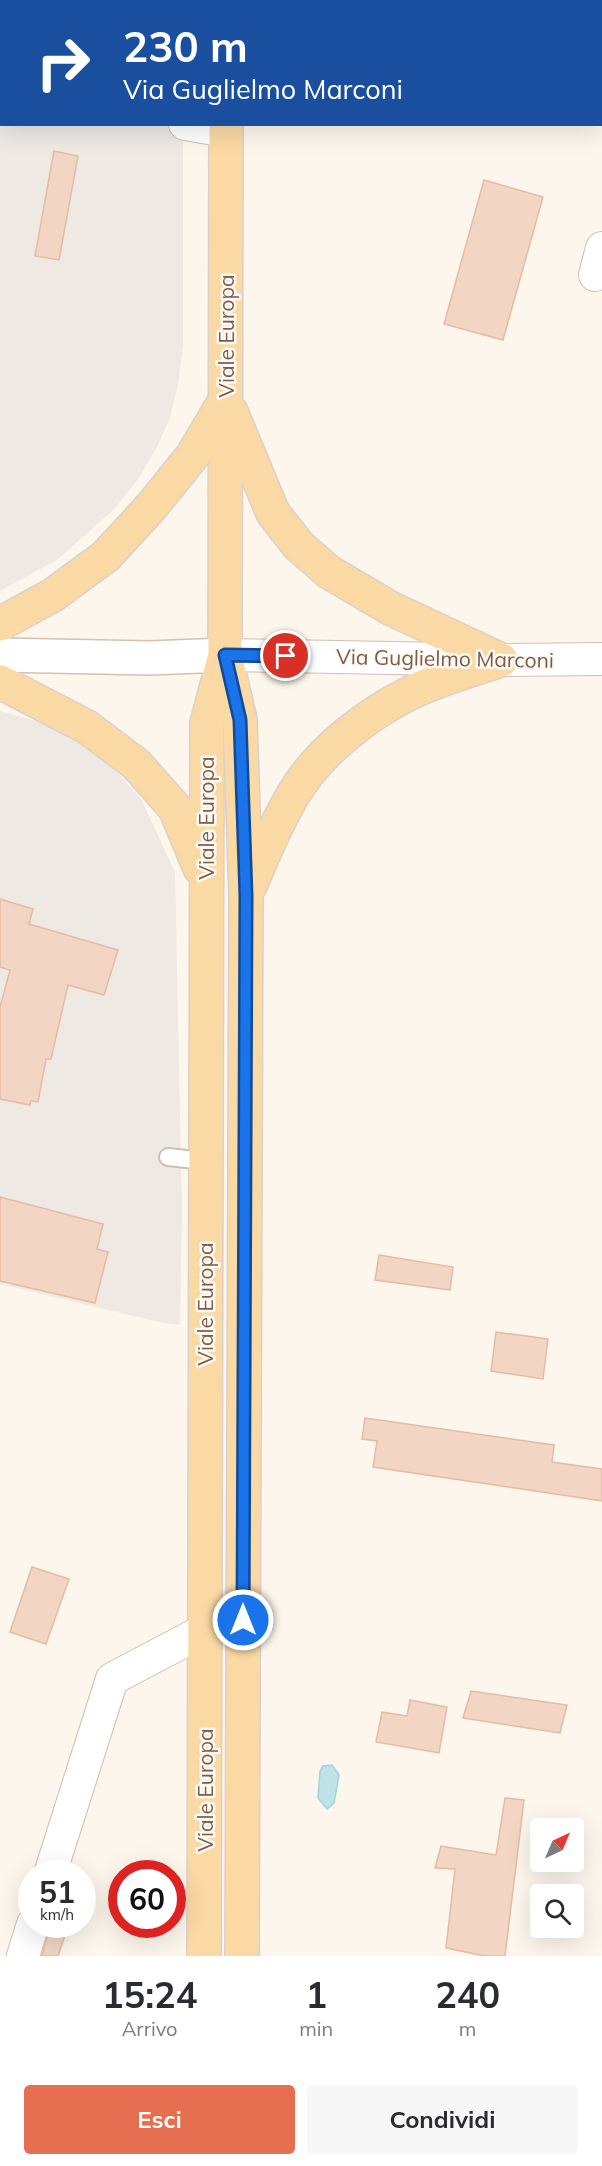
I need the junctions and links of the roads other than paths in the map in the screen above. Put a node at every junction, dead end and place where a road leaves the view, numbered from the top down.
1 (206, 126) edge
2 (226, 128) edge
3 (226, 399) junction
4 (0, 624) edge
5 (0, 655) edge
6 (225, 655) junction
7 (602, 659) edge
8 (501, 660) junction
9 (0, 682) edge
10 (206, 882) junction
11 (246, 896) junction
12 (168, 1157) dead end
13 (205, 1161) junction
14 (204, 1631) junction
15 (54, 1860) edge
16 (29, 1938) edge
17 (23, 1956) edge
18 (204, 1956) edge
19 (242, 1956) edge

1 - 2 street
2 - 3 main road, Viale Europa
3 - 4 main road
3 - 6 main road, Viale Europa
3 - 8 main road
5 - 6 main road, Via Guglielmo Marconi
6 - 8 street, Via Guglielmo Marconi
6 - 10 main road, Viale Europa
6 - 11 main road, Viale Europa
7 - 8 street, Via Guglielmo Marconi
8 - 11 main road
9 - 10 main road
10 - 13 main road, Viale Europa
11 - 19 main road, Viale Europa
12 - 13 lane
13 - 14 main road, Viale Europa
14 - 15 street
14 - 18 main road, Viale Europa
16 - 17 street

